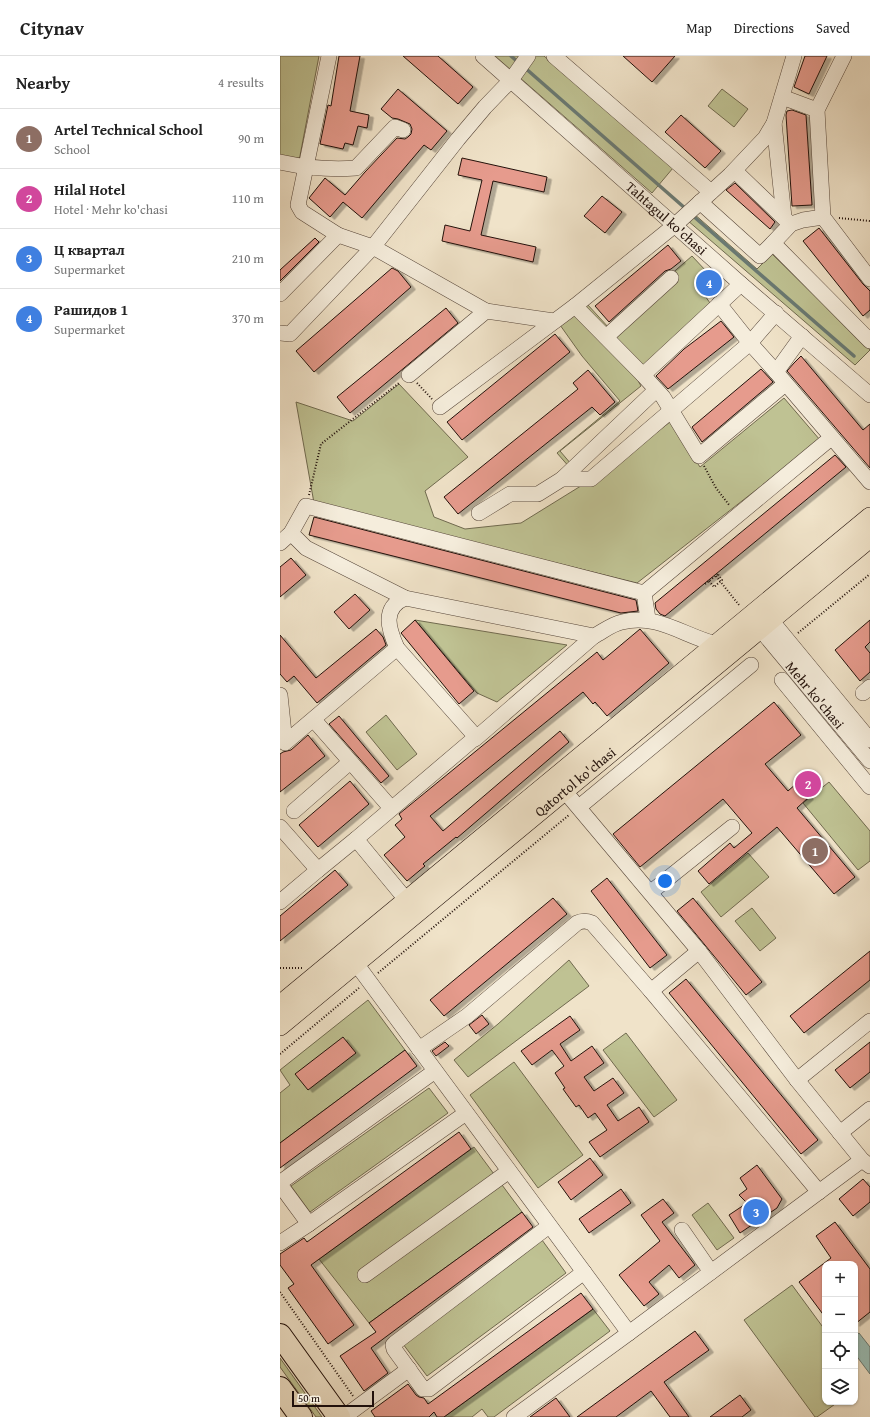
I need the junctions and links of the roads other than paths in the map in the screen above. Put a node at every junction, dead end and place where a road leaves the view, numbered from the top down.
1 (329, 56) edge
2 (483, 56) edge
3 (528, 56) edge
4 (554, 56) edge
5 (794, 56) edge
6 (844, 56) edge
7 (511, 80) junction
8 (782, 97) junction
9 (817, 110) junction
10 (774, 123) junction
11 (403, 130) dead end
12 (280, 162) edge
13 (306, 168) junction
14 (735, 171) junction
15 (711, 192) junction
16 (698, 204) junction
17 (823, 217) junction
18 (788, 221) junction
19 (676, 225) junction
20 (338, 235) junction
21 (773, 243) junction
22 (373, 246) junction
23 (671, 278) dead end
24 (870, 279) edge
25 (741, 284) junction
26 (280, 294) edge
27 (719, 304) junction
28 (575, 306) junction
29 (486, 311) junction
30 (776, 313) junction
31 (554, 321) junction
32 (280, 333) edge
33 (802, 336) junction
34 (606, 337) junction
35 (870, 340) edge
36 (750, 343) junction
37 (409, 375) road end
38 (643, 375) junction
39 (780, 378) junction
40 (656, 390) junction
41 (870, 395) edge
42 (440, 407) road end
43 (670, 411) junction
44 (831, 438) junction
45 (562, 479) junction
46 (870, 482) edge
47 (479, 514) dead end
48 (870, 517) edge
49 (286, 538) edge
50 (870, 538) edge
51 (644, 593) junction
52 (405, 598) junction
53 (756, 616) junction
54 (648, 619) junction
55 (594, 636) junction
56 (716, 644) junction
57 (397, 648) junction
58 (751, 665) dead end
59 (782, 680) dead end
60 (280, 695) edge
61 (314, 720) junction
62 (475, 739) junction
63 (870, 740) edge
64 (283, 745) edge
65 (870, 761) edge
66 (350, 762) junction
67 (559, 785) junction
68 (870, 787) edge
69 (579, 807) junction
70 (391, 808) junction
71 (294, 811) dead end
72 (280, 827) edge
73 (732, 827) dead end
74 (356, 839) junction
75 (318, 870) junction
76 (651, 892) junction
77 (280, 902) edge
78 (412, 906) junction
79 (699, 951) junction
80 (351, 957) junction
81 (651, 991) junction
82 (280, 1005) edge
83 (870, 1021) edge
84 (280, 1026) edge
85 (419, 1050) junction
86 (435, 1071) junction
87 (797, 1080) junction
88 (870, 1109) edge
89 (466, 1113) junction
90 (840, 1133) junction
91 (866, 1163) edge
92 (509, 1171) junction
93 (819, 1192) junction
94 (309, 1224) junction
95 (549, 1226) junction
96 (682, 1230) dead end
97 (280, 1243) edge
98 (584, 1272) junction
99 (711, 1272) junction
100 (365, 1275) dead end
101 (629, 1333) junction
102 (280, 1335) edge
103 (409, 1369) junction
104 (280, 1388) edge
105 (300, 1417) edge
106 (338, 1417) edge
107 (344, 1417) edge
108 (514, 1417) edge

1 - 13 street
2 - 7 street, Tahtagul ko'chasi
3 - 7 street
4 - 15 street
5 - 8 street
6 - 9 street
7 - 19 street, Tahtagul ko'chasi
7 - 22 street
8 - 9 street
8 - 10 street
9 - 17 street
10 - 14 street
10 - 18 street
11 - 13 street
12 - 13 street
13 - 20 street
14 - 15 street
14 - 18 street
15 - 16 street
16 - 19 street
16 - 21 street
17 - 18 street
17 - 24 street
18 - 21 street
19 - 25 street, Tahtagul ko'chasi
19 - 28 street
20 - 22 street
20 - 26 street
21 - 35 street
22 - 29 street
22 - 32 street
23 - 34 street
25 - 27 street
25 - 30 street, Tahtagul ko'chasi
27 - 36 street
27 - 38 street
28 - 31 street
28 - 34 street
29 - 31 street
29 - 37 street
30 - 33 street, Tahtagul ko'chasi
30 - 36 street
31 - 42 street
33 - 39 street
33 - 41 street, Tahtagul ko'chasi
34 - 38 street
36 - 39 street
36 - 43 street
38 - 40 street
39 - 43 street
39 - 44 street
40 - 43 street
40 - 45 street
43 - 45 street
44 - 46 street
44 - 51 street
45 - 47 street
48 - 53 main road, Qatortol ko'chasi
49 - 51 street
49 - 52 street
50 - 53 main road, Qatortol ko'chasi
51 - 54 street
52 - 55 street
52 - 57 street
53 - 56 main road, Qatortol ko'chasi
53 - 63 street, Mehr ko'chasi
53 - 65 street, Mehr ko'chasi
53 - 67 main road, Qatortol ko'chasi
54 - 55 street
54 - 56 street
55 - 62 street
56 - 67 main road, Qatortol ko'chasi
57 - 61 street
57 - 62 street
58 - 69 street
59 - 68 street
60 - 64 street
61 - 64 street
61 - 66 street
62 - 70 street
66 - 70 street
66 - 71 street
67 - 69 street
67 - 78 main road, Qatortol ko'chasi
69 - 76 street
70 - 74 street
72 - 75 street
73 - 76 street
74 - 75 street
74 - 78 street
75 - 77 street
76 - 79 street
78 - 80 main road, Qatortol ko'chasi
79 - 81 street
79 - 87 street
80 - 82 main road, Qatortol ko'chasi
80 - 84 main road, Qatortol ko'chasi
80 - 85 street
81 - 85 street
81 - 93 street
83 - 87 street
85 - 86 street
86 - 89 street
86 - 94 street
87 - 90 street
88 - 90 street
89 - 92 street
89 - 94 street
90 - 91 street
91 - 93 street
92 - 95 street
92 - 100 street
93 - 99 street
94 - 97 street
95 - 98 street
95 - 103 street
96 - 99 street
98 - 101 street
98 - 103 street
99 - 101 street
101 - 108 street
102 - 106 highway
103 - 107 street
104 - 105 highway

